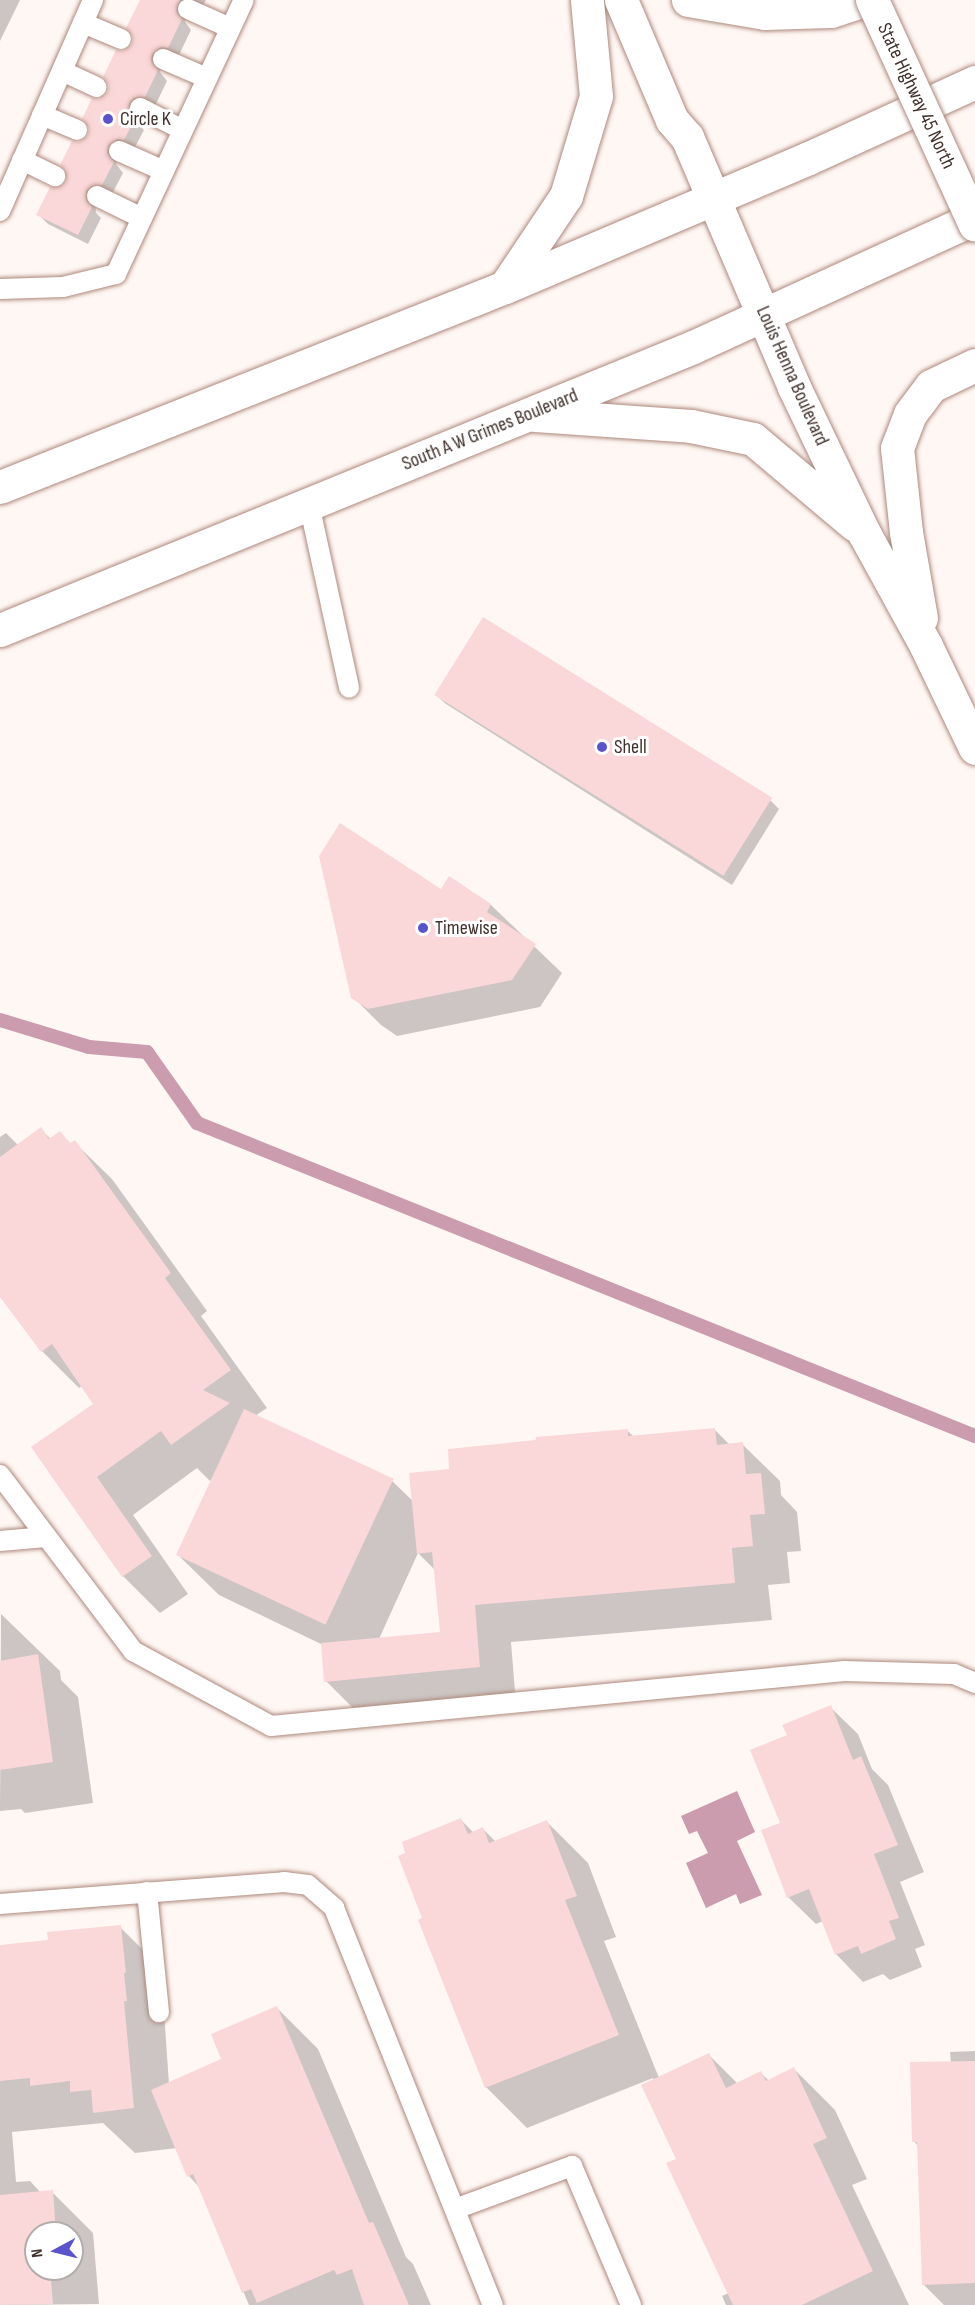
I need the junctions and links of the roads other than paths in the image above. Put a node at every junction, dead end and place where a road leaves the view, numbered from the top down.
1 (93, 0) edge
2 (244, 0) edge
3 (587, 0) edge
4 (621, 0) edge
5 (688, 0) edge
6 (866, 0) edge
7 (872, 0) edge
8 (188, 9) dead end
9 (83, 23) junction
10 (230, 28) junction
11 (121, 39) dead end
12 (163, 59) dead end
13 (62, 70) junction
14 (207, 78) junction
15 (975, 82) edge
16 (98, 87) dead end
17 (140, 108) dead end
18 (42, 115) junction
19 (77, 130) dead end
20 (183, 130) junction
21 (119, 151) dead end
22 (22, 160) junction
23 (164, 171) junction
24 (55, 176) dead end
25 (97, 196) dead end
26 (712, 200) junction
27 (0, 211) edge
28 (142, 218) junction
29 (975, 218) edge
30 (975, 225) edge
31 (505, 287) junction
32 (0, 289) edge
33 (765, 314) junction
34 (975, 365) edge
35 (527, 415) junction
36 (0, 487) edge
37 (309, 504) junction
38 (864, 533) junction
39 (0, 630) edge
40 (926, 646) junction
41 (349, 688) dead end
42 (975, 748) edge
43 (0, 1475) edge
44 (46, 1537) junction
45 (0, 1541) edge
46 (975, 1683) edge
47 (147, 1892) junction
48 (0, 1904) edge
49 (159, 2012) dead end
50 (455, 2209) junction
51 (493, 2305) edge
52 (631, 2305) edge

1 - 9 lane
2 - 10 lane
3 - 31 main road
4 - 26 main road, Louis Henna Boulevard
5 - 6 main road
7 - 30 main road, State Highway 45 North, bridge
8 - 10 lane
9 - 11 lane
9 - 13 lane
10 - 14 lane
12 - 14 lane
13 - 16 lane
13 - 18 lane
14 - 20 lane
15 - 26 main road
17 - 20 lane
18 - 19 lane
18 - 22 lane
20 - 23 lane
21 - 23 lane
22 - 24 lane
22 - 27 lane
23 - 28 lane
25 - 28 lane
26 - 31 main road
26 - 33 main road, Louis Henna Boulevard
28 - 32 lane
29 - 33 main road, South A W Grimes Boulevard
31 - 36 main road
33 - 35 main road, South A W Grimes Boulevard
33 - 38 main road, Louis Henna Boulevard
34 - 40 main road
35 - 37 main road, South A W Grimes Boulevard
35 - 38 main road
37 - 39 main road, South A W Grimes Boulevard
37 - 41 lane
38 - 40 main road, Louis Henna Boulevard
40 - 42 main road, Louis Henna Boulevard
43 - 44 lane
44 - 45 lane
44 - 46 lane
47 - 48 lane
47 - 49 lane
47 - 50 lane
50 - 51 lane
50 - 52 lane

